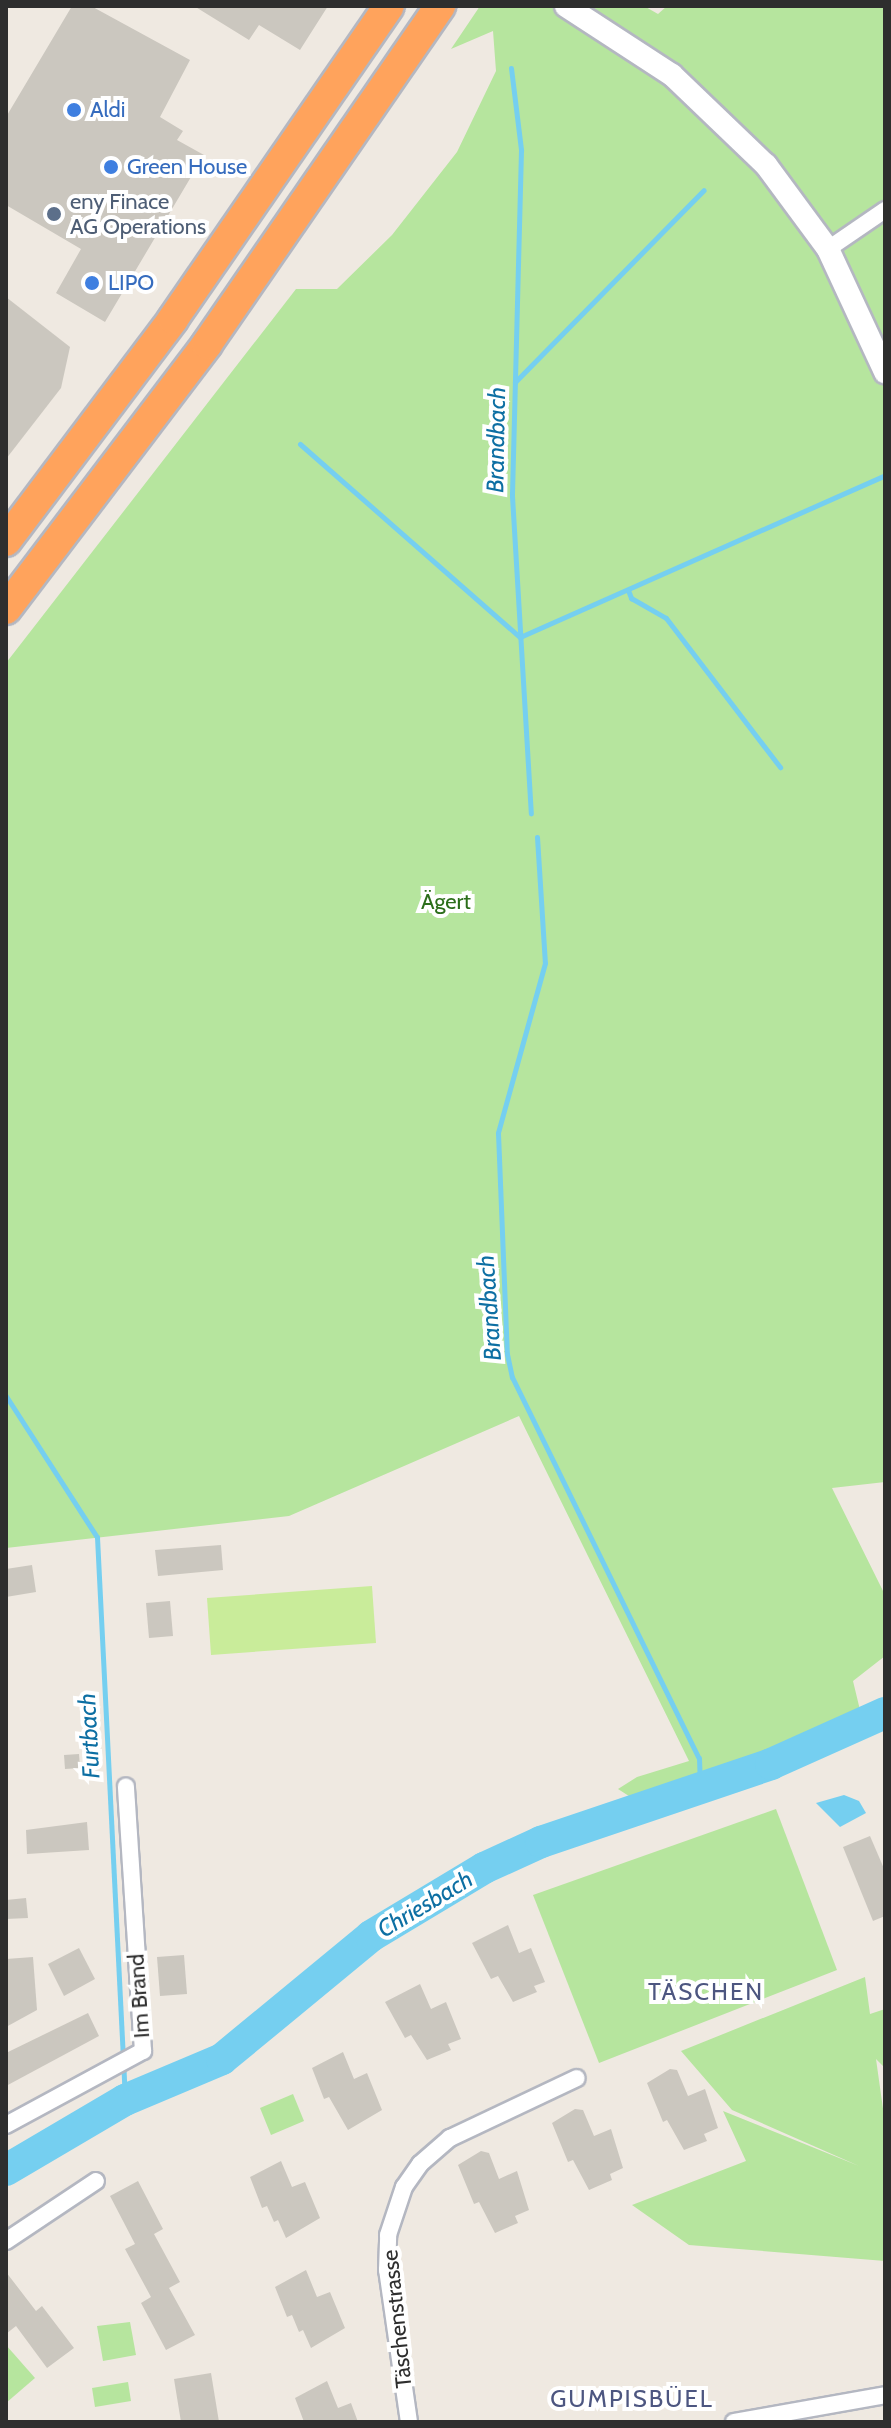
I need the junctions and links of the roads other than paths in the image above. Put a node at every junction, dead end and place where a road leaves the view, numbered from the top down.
1 (389, 6) edge
2 (440, 6) edge
3 (566, 6) edge
4 (885, 210) edge
5 (828, 249) junction
6 (885, 372) edge
7 (6, 541) edge
8 (6, 609) edge
9 (126, 1787) dead end
10 (577, 2078) dead end
11 (6, 2125) edge
12 (96, 2181) dead end
13 (6, 2241) edge
14 (885, 2395) edge
15 (409, 2422) edge
16 (734, 2422) edge

1 - 7 highway
2 - 8 highway
3 - 5 street
4 - 5 street
5 - 6 street
9 - 11 street, Im Brand
10 - 15 street, Täschenstrasse
12 - 13 street
14 - 16 street

